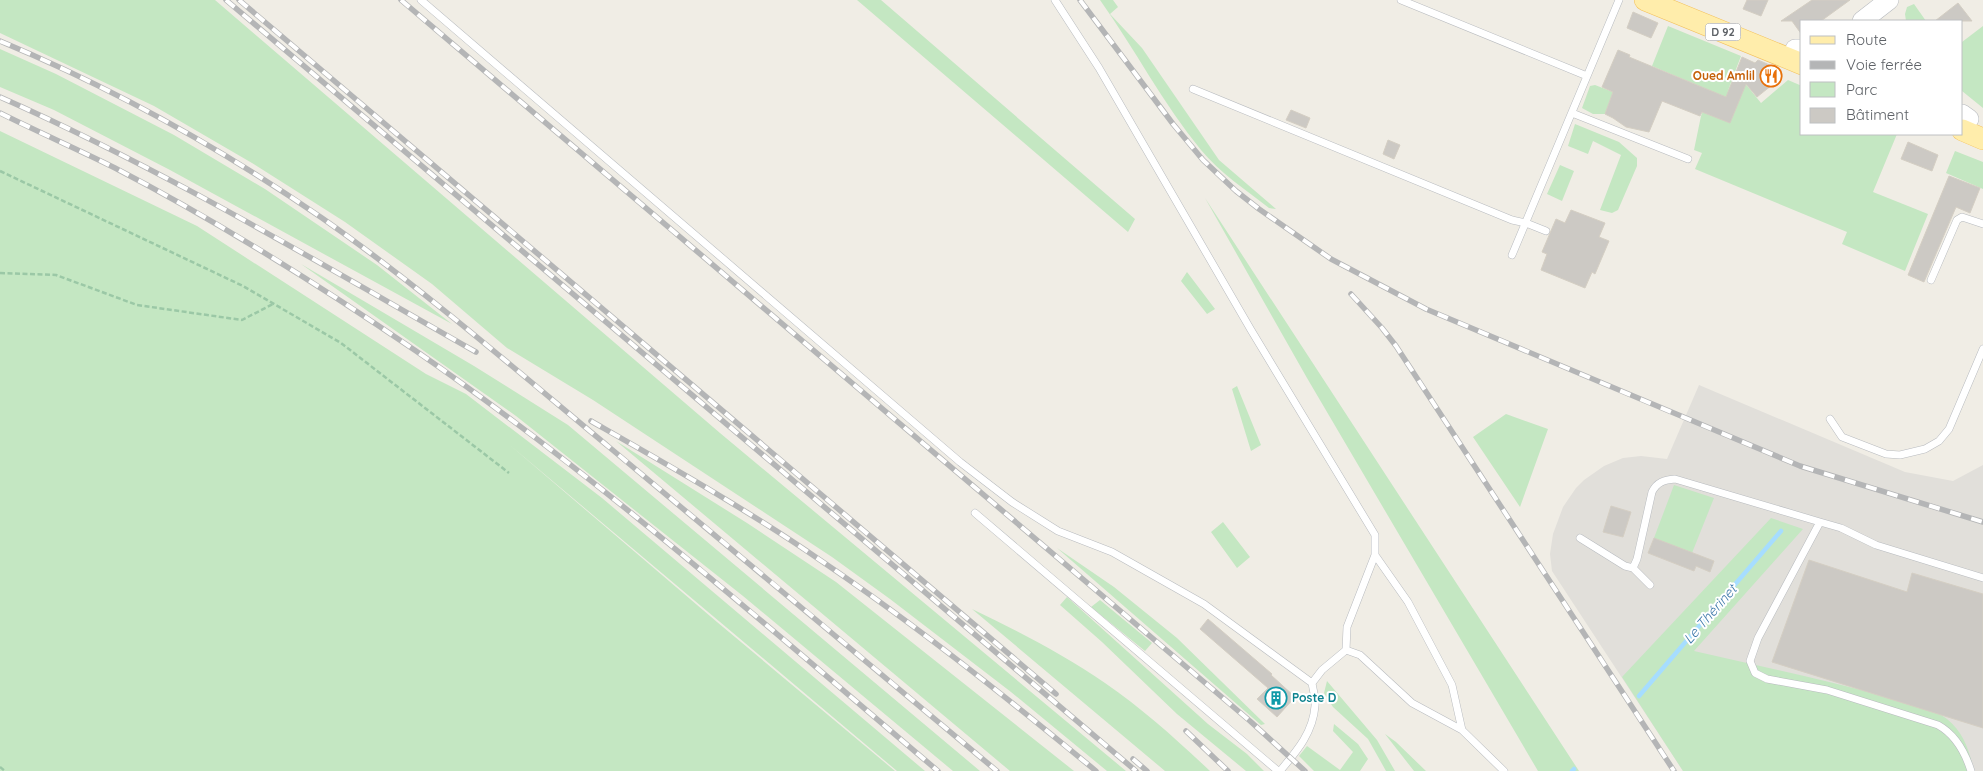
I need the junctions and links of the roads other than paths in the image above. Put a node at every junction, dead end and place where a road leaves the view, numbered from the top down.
1 (421, 0) edge
2 (1055, 0) edge
3 (1401, 0) edge
4 (1618, 0) edge
5 (1645, 0) edge
6 (1677, 0) edge
7 (1888, 10) edge
8 (1864, 20) edge
9 (1800, 53) edge
10 (1587, 76) junction
11 (1193, 89) dead end
12 (1572, 113) junction
13 (1967, 121) edge
14 (1983, 139) edge
15 (1688, 159) dead end
16 (1526, 223) junction
17 (1983, 224) edge
18 (1546, 231) dead end
19 (1512, 256) dead end
20 (1931, 280) dead end
21 (1983, 350) edge
22 (1830, 419) dead end
23 (975, 513) dead end
24 (1820, 522) junction
25 (1580, 538) dead end
26 (1375, 555) junction
27 (1633, 568) junction
28 (1983, 578) edge
29 (1650, 585) dead end
30 (1346, 650) junction
31 (1312, 683) junction
32 (1462, 730) junction
33 (1279, 771) edge
34 (1504, 771) edge
35 (1971, 771) edge

1 - 31 lane
2 - 26 lane
3 - 10 lane
4 - 10 lane
5 - 9 main road, D 92
6 - 9 main road, D 92
7 - 8 street
10 - 12 lane
11 - 16 lane
12 - 15 lane
12 - 16 lane
13 - 14 main road
16 - 18 lane
16 - 19 lane
17 - 20 lane
21 - 22 lane
23 - 33 lane
24 - 27 lane
24 - 28 lane
24 - 35 lane
25 - 27 lane
26 - 30 lane
26 - 32 lane
27 - 29 lane
30 - 31 lane
30 - 32 lane
31 - 33 lane
32 - 34 lane

